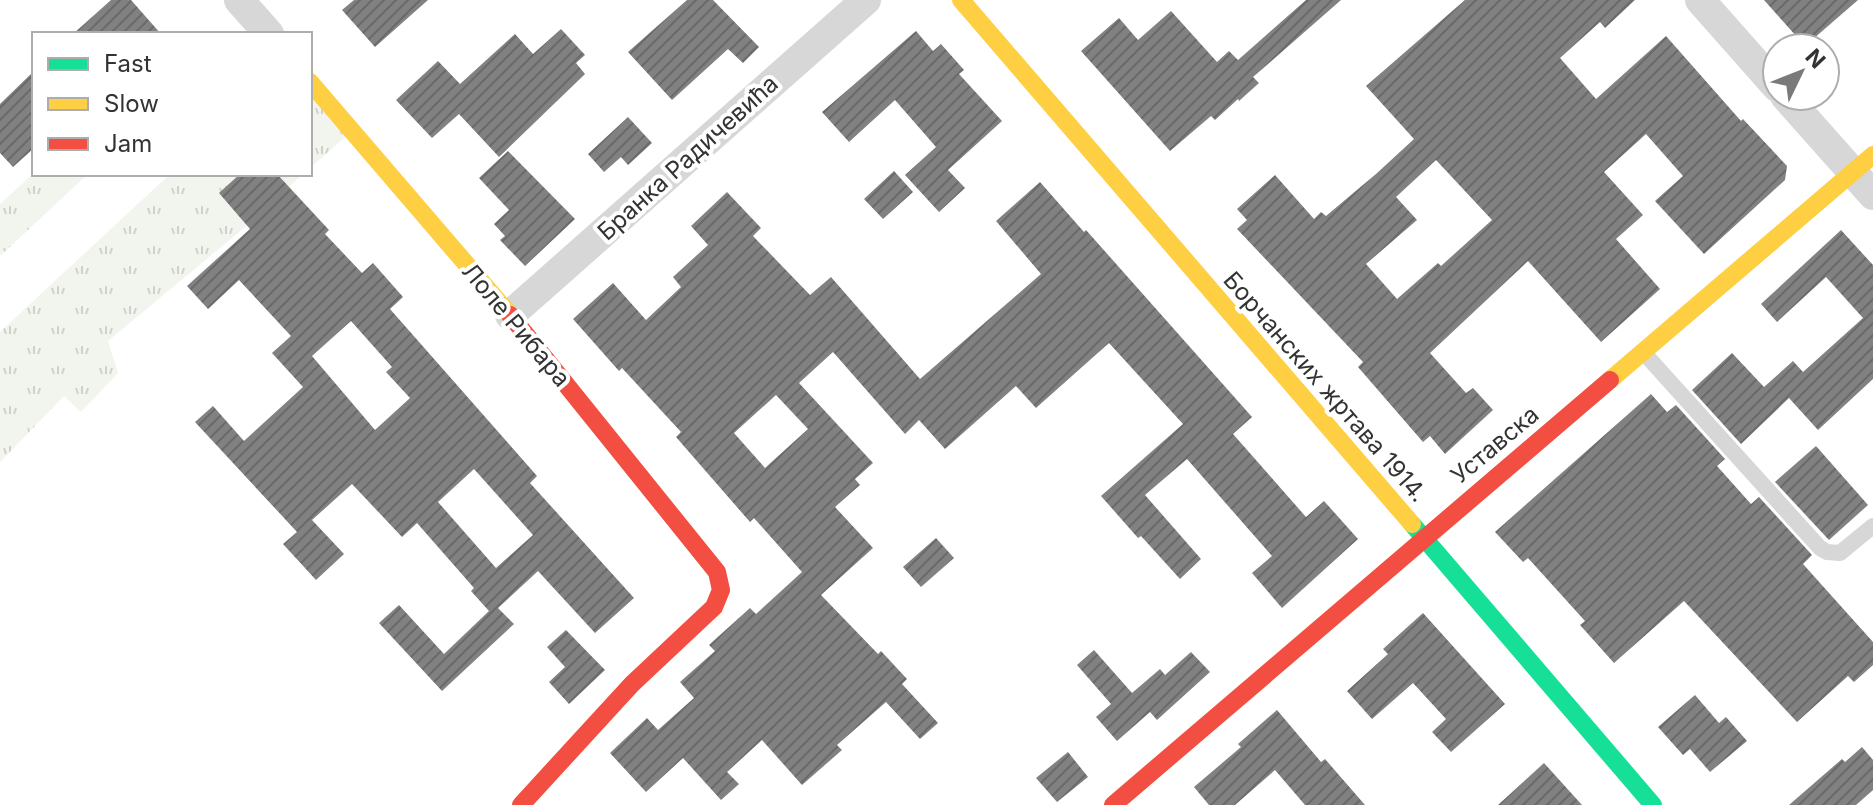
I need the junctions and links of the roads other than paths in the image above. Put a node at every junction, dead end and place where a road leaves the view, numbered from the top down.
1 (239, 0) edge
2 (866, 0) edge
3 (961, 0) edge
4 (1700, 0) edge
5 (267, 32) edge
6 (1761, 69) edge
7 (312, 84) edge
8 (1804, 112) edge
9 (1863, 163) edge
10 (1873, 195) edge
11 (510, 315) junction
12 (1643, 352) junction
13 (1873, 526) edge
14 (1422, 538) junction
15 (521, 805) edge
16 (1113, 805) edge
17 (1653, 805) edge

1 - 5 street
2 - 11 street, Бранка Радичевића
3 - 14 street, Борчанских жртава 1914.
4 - 6 street
7 - 11 street, Лоле Рибара
8 - 9 street
9 - 10 street
9 - 12 street, Уставска
11 - 15 street, Лоле Рибара
12 - 13 lane
12 - 14 street, Уставска
14 - 16 street, Уставска
14 - 17 street, Борчанских жртава 1914.

